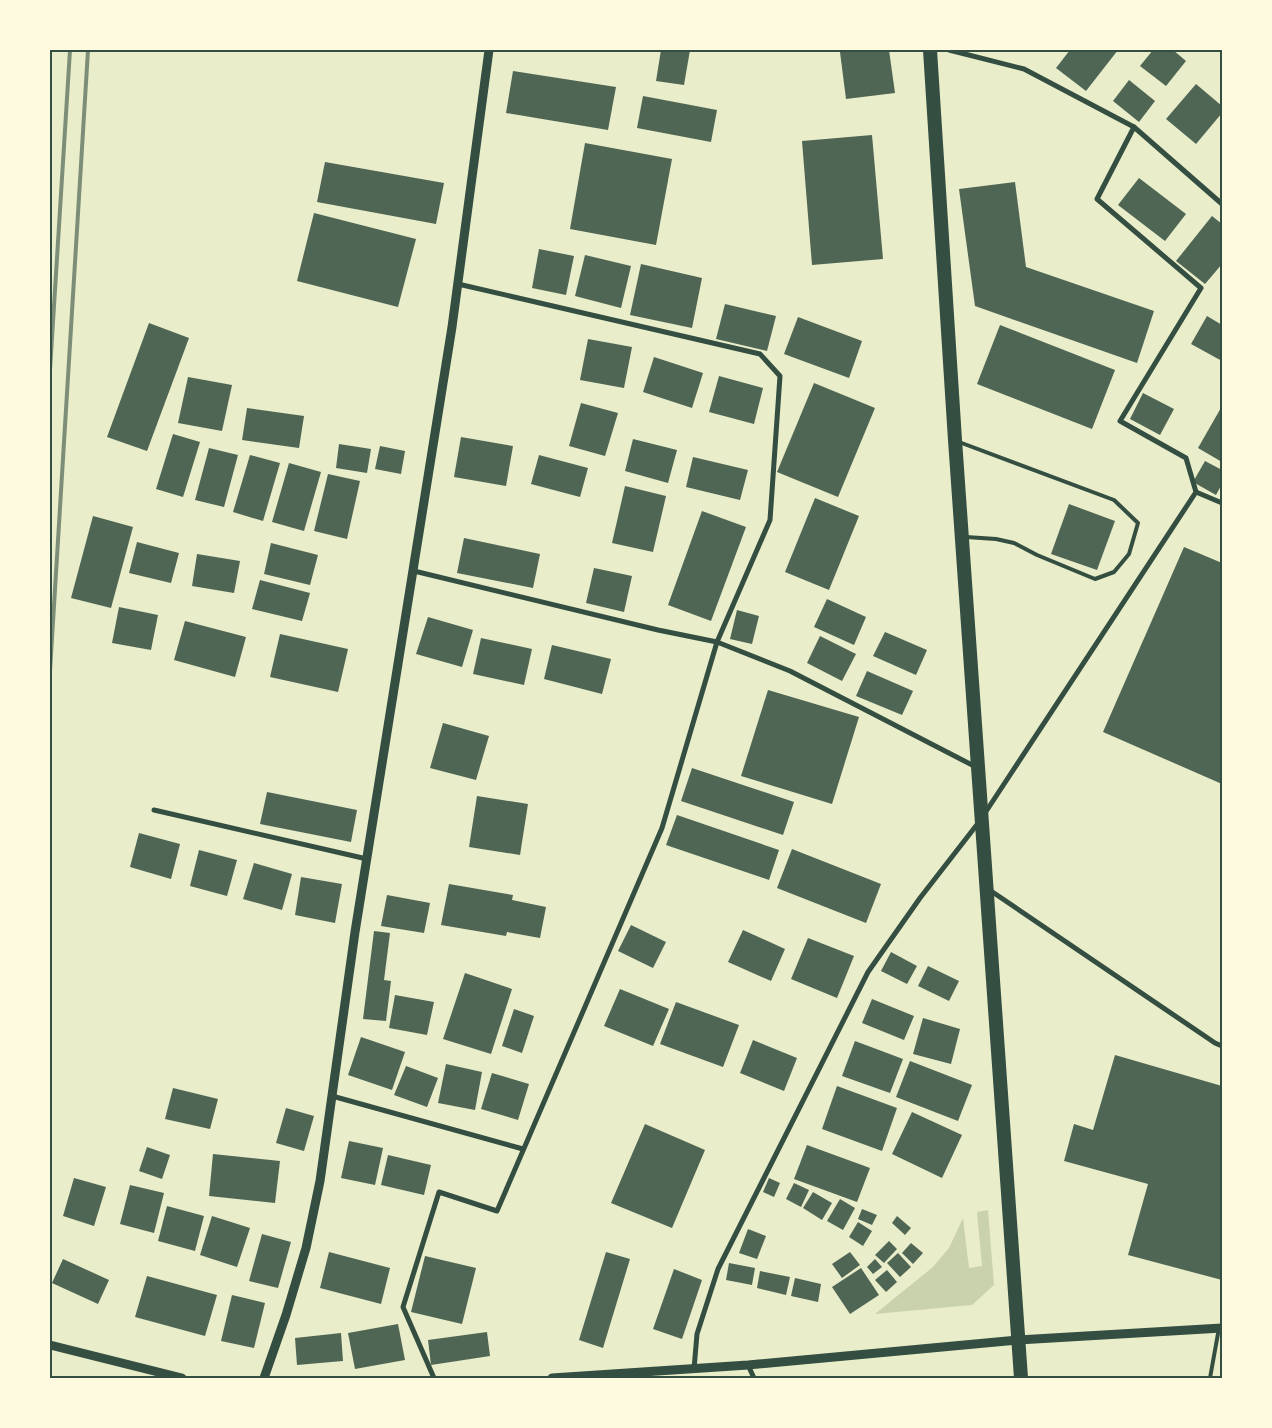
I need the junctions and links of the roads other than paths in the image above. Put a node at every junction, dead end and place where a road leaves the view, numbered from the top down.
1 (489, 50) edge
2 (930, 50) edge
3 (950, 50) edge
4 (1134, 127) junction
5 (1222, 204) edge
6 (458, 284) junction
7 (955, 440) junction
8 (1196, 492) junction
9 (1222, 503) edge
10 (962, 537) junction
11 (414, 571) junction
12 (717, 642) junction
13 (978, 768) junction
14 (154, 810) dead end
15 (982, 819) junction
16 (367, 859) junction
17 (986, 887) junction
18 (1222, 1046) edge
19 (332, 1096) junction
20 (523, 1149) junction
21 (1221, 1328) edge
22 (1018, 1340) junction
23 (50, 1345) edge
24 (748, 1365) junction
25 (694, 1369) junction
26 (182, 1378) edge
27 (264, 1378) edge
28 (434, 1378) edge
29 (552, 1378) edge
30 (754, 1378) edge
31 (1021, 1378) edge
32 (1210, 1378) edge

1 - 6 street
2 - 7 highway
3 - 4 street
4 - 5 street
4 - 8 street
6 - 11 street
6 - 12 street
7 - 10 highway
7 - 10 lane
8 - 9 street
8 - 15 street
10 - 13 highway
11 - 12 street
11 - 16 street
12 - 13 street
12 - 20 street
13 - 15 highway
14 - 16 street
15 - 17 highway
15 - 25 street
16 - 19 street
17 - 18 street
17 - 22 highway
19 - 20 street
19 - 27 street
20 - 28 street
21 - 22 street
21 - 32 lane
22 - 24 street
22 - 31 highway
23 - 26 street
24 - 25 street
24 - 30 street
25 - 29 street

